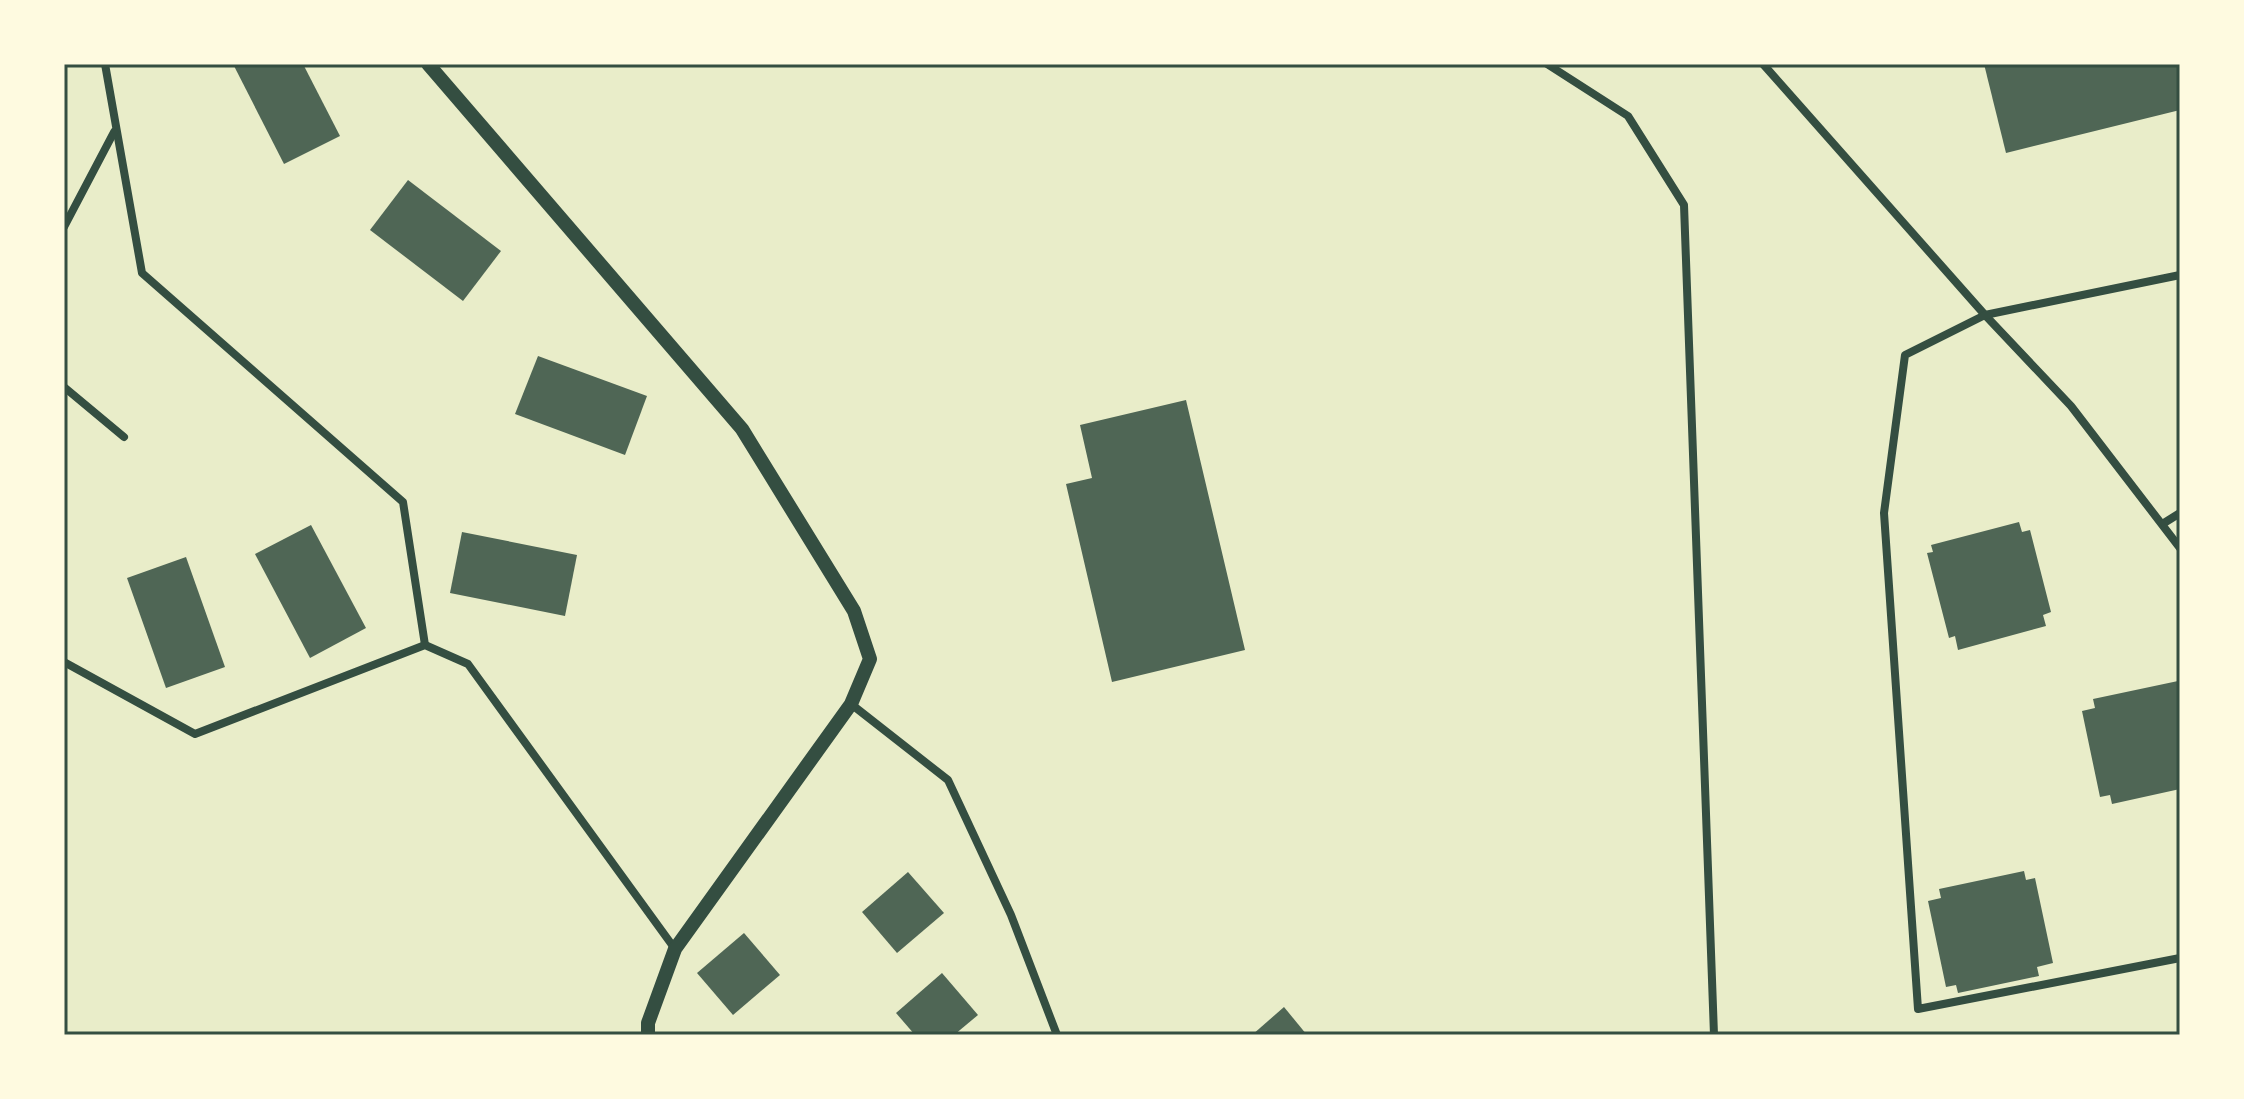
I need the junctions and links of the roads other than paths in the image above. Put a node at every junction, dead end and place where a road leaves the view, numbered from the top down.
1 (105, 64) edge
2 (428, 64) edge
3 (1547, 64) edge
4 (1763, 64) edge
5 (114, 132) junction
6 (64, 227) edge
7 (2180, 275) edge
8 (1985, 315) junction
9 (64, 387) edge
10 (124, 437) dead end
11 (2180, 513) edge
12 (2164, 523) junction
13 (2180, 548) edge
14 (425, 645) junction
15 (64, 662) edge
16 (851, 704) junction
17 (675, 949) junction
18 (2180, 958) edge
19 (648, 1035) edge
20 (1057, 1035) edge
21 (1714, 1035) edge

1 - 5 street
2 - 16 street
3 - 21 street
4 - 8 street
5 - 6 street
5 - 14 street
7 - 8 street
8 - 12 street
8 - 18 street
9 - 10 street
11 - 12 street
12 - 13 street
14 - 15 street
14 - 17 street
16 - 17 street
16 - 20 street
17 - 19 street

